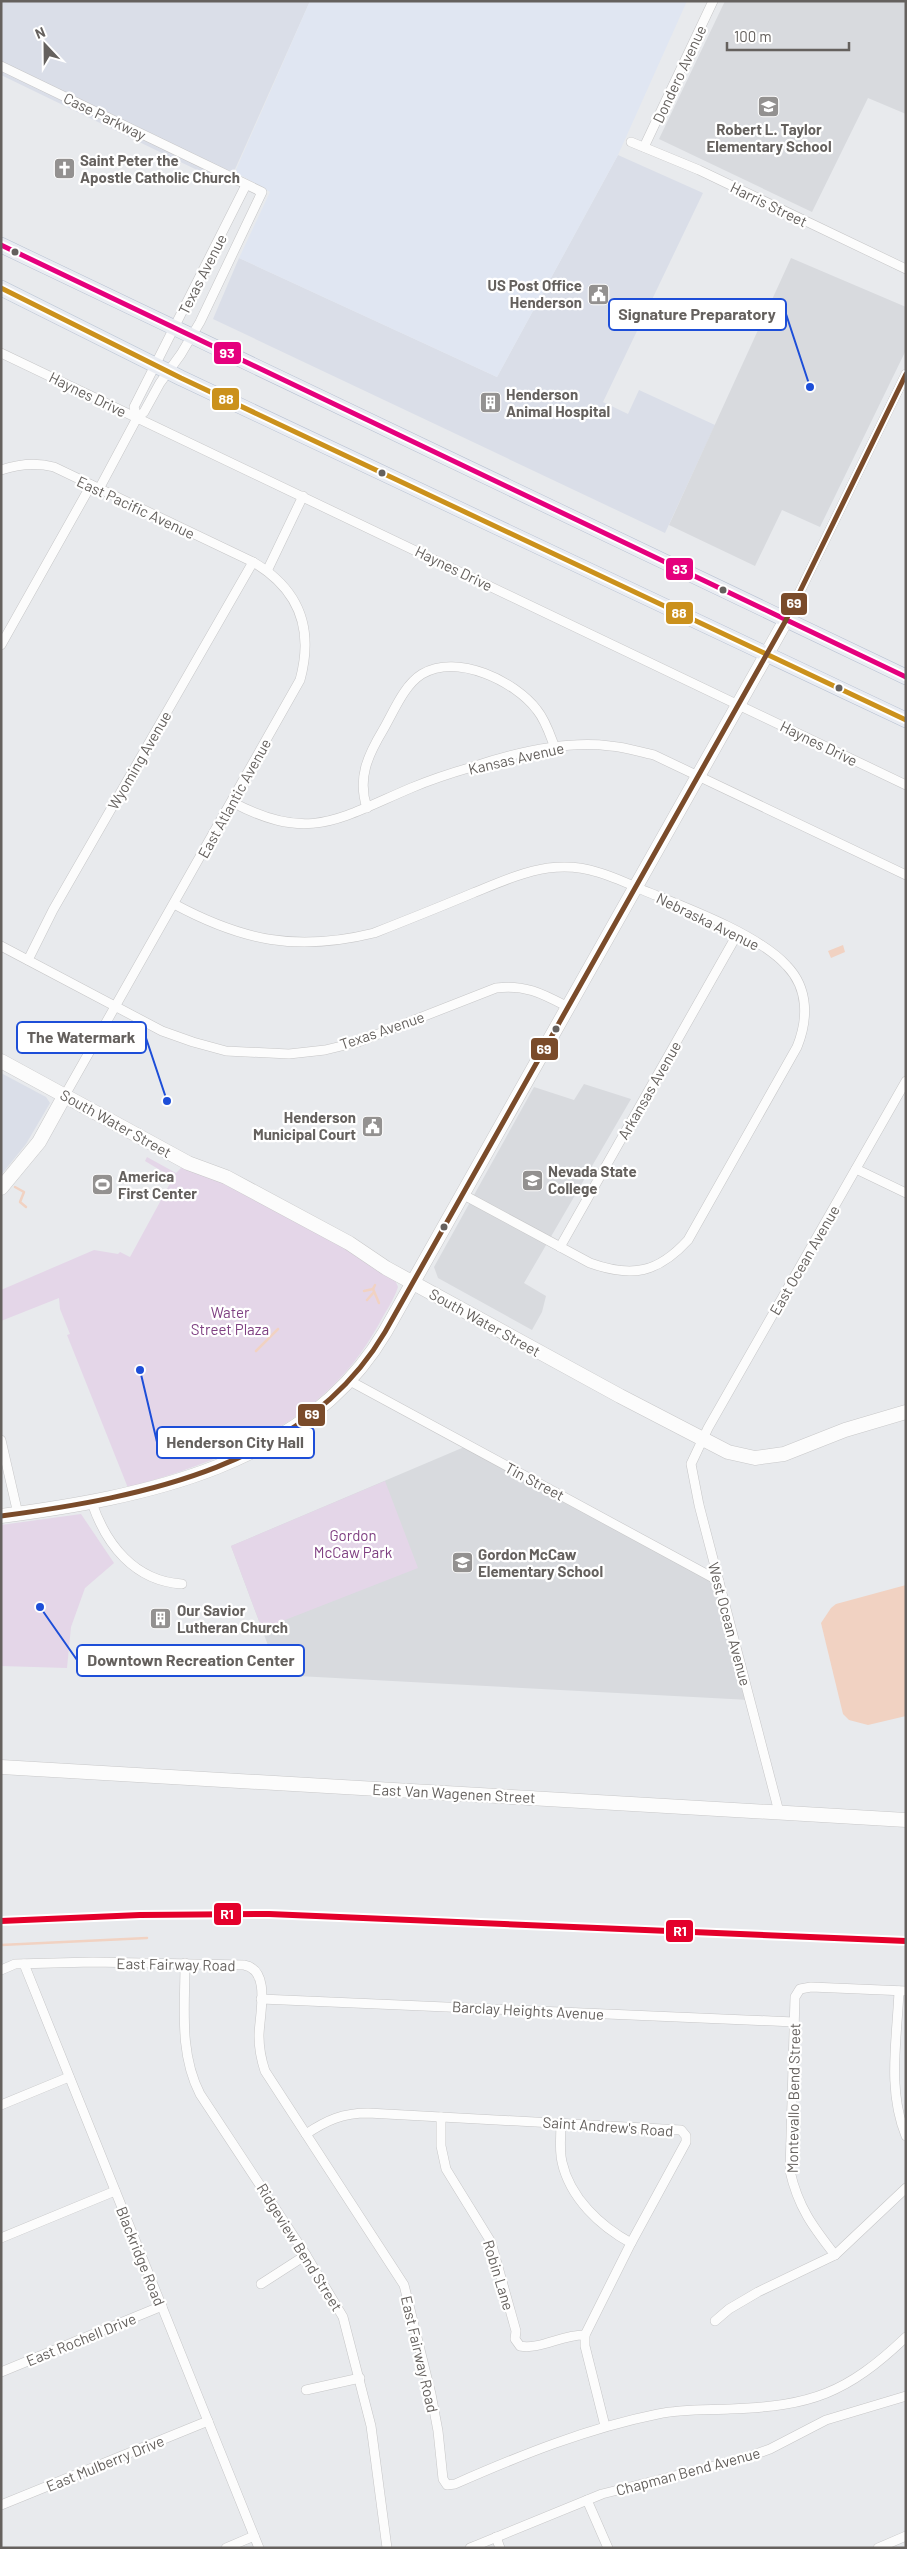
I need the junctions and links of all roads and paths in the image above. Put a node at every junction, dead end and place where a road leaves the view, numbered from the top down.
1 (714, 1) edge
2 (1, 66) edge
3 (631, 142) dead end
4 (644, 147) junction
5 (246, 185) junction
6 (262, 192) joint
7 (1, 245) edge
8 (906, 270) edge
9 (1, 288) edge
10 (174, 329) junction
11 (191, 336) junction
12 (1, 353) edge
13 (163, 368) junction
14 (906, 374) edge
15 (137, 418) junction
16 (2, 469) edge
17 (95, 487) junction
18 (303, 496) junction
19 (253, 562) junction
20 (267, 571) junction
21 (786, 620) junction
22 (1, 645) edge
23 (767, 654) junction
24 (906, 677) edge
25 (739, 704) junction
26 (906, 720) edge
27 (555, 748) junction
28 (699, 776) junction
29 (906, 785) edge
30 (232, 802) junction
31 (367, 808) junction
32 (906, 875) edge
33 (636, 887) junction
34 (174, 904) junction
35 (738, 933) junction
36 (1, 946) edge
37 (28, 960) junction
38 (568, 1007) junction
39 (115, 1008) junction
40 (1, 1061) edge
41 (906, 1081) edge
42 (65, 1095) junction
43 (856, 1169) junction
44 (1, 1188) edge
45 (906, 1193) edge
46 (462, 1194) junction
47 (560, 1247) junction
48 (413, 1282) junction
49 (350, 1381) junction
50 (906, 1412) edge
51 (703, 1439) junction
52 (1, 1440) edge
53 (92, 1503) junction
54 (18, 1514) junction
55 (1, 1516) edge
56 (719, 1581) junction
57 (182, 1584) dead end
58 (1, 1766) edge
59 (779, 1812) junction
60 (906, 1820) edge
61 (185, 1963) junction
62 (24, 1964) junction
63 (1, 1970) edge
64 (902, 1991) edge
65 (261, 1999) junction
66 (794, 2022) junction
67 (69, 2077) junction
68 (1, 2104) edge
69 (441, 2117) junction
70 (561, 2123) junction
71 (306, 2134) junction
72 (906, 2136) edge
73 (906, 2188) edge
74 (116, 2191) junction
75 (1, 2238) edge
76 (630, 2243) junction
77 (306, 2254) junction
78 (835, 2255) junction
79 (262, 2284) dead end
80 (162, 2306) junction
81 (715, 2321) dead end
82 (584, 2335) junction
83 (906, 2337) edge
84 (1, 2372) edge
85 (360, 2378) junction
86 (306, 2390) dead end
87 (906, 2396) edge
88 (208, 2421) junction
89 (605, 2426) junction
90 (587, 2500) junction
91 (1, 2505) edge
92 (254, 2536) junction
93 (906, 2536) edge
94 (496, 2537) junction
95 (226, 2548) edge
96 (259, 2548) edge
97 (387, 2548) edge
98 (470, 2548) edge
99 (500, 2548) edge
100 (608, 2548) edge
101 (878, 2548) edge

1 - 4 street, Dondero Avenue
2 - 5 street, Case Parkway
3 - 4 street, Harris Street
4 - 8 street, Harris Street
5 - 6 street, Case Parkway
5 - 10 street, Texas Avenue
6 - 11 street, Texas Avenue
7 - 10 main road
9 - 13 main road
10 - 11 main road
10 - 13 street, Texas Avenue
11 - 13 street, Texas Avenue
11 - 21 main road
12 - 15 street, Haynes Drive
13 - 15 street, Texas Avenue
13 - 15 street, Texas Avenue
13 - 23 main road
14 - 21 street
15 - 17 street, Texas Avenue
15 - 18 street, Haynes Drive
16 - 17 street, East Pacific Avenue
17 - 19 street, East Pacific Avenue
17 - 22 street, Texas Avenue
18 - 20 street
18 - 25 street, Haynes Drive
19 - 20 street, East Pacific Avenue
19 - 37 street, Wyoming Avenue
20 - 30 street, East Atlantic Avenue
21 - 23 main road
21 - 24 main road
23 - 25 main road
23 - 26 main road
25 - 28 main road
25 - 29 street, Haynes Drive
27 - 28 street, Kansas Avenue
27 - 31 street, Kansas Avenue
27 - 31 street
28 - 32 street, Kansas Avenue
28 - 33 main road
30 - 31 street, Kansas Avenue
30 - 34 street, East Atlantic Avenue
33 - 34 street, Nebraska Avenue
33 - 35 street, Nebraska Avenue
33 - 38 main road
34 - 39 street, East Atlantic Avenue
35 - 47 street, Arkansas Avenue
35 - 47 street, Nebraska Avenue
36 - 37 street, Texas Avenue
37 - 39 street, Texas Avenue
38 - 39 street, Texas Avenue
38 - 46 main road
39 - 42 street, East Atlantic Avenue
40 - 42 main road, South Water Street
41 - 43 street, East Ocean Avenue
42 - 44 main road
42 - 48 main road, South Water Street
43 - 45 street
43 - 51 street, East Ocean Avenue
46 - 47 street, Nebraska Avenue
46 - 48 main road
48 - 49 main road
48 - 51 main road, South Water Street
49 - 53 main road
49 - 56 street, Tin Street
50 - 51 main road, South Water Street
51 - 56 street, West Ocean Avenue
52 - 54 street
53 - 54 main road
53 - 57 street
54 - 55 main road
56 - 59 street, West Ocean Avenue
58 - 59 main road, East Van Wagenen Street
59 - 60 main road, East Van Wagenen Street
61 - 62 street, East Fairway Road
61 - 65 street, East Fairway Road
61 - 77 street, Ridgeview Bend Street
62 - 63 street, East Fairway Road
62 - 67 street, Blackridge Road
64 - 66 street, Montevallo Bend Street
64 - 72 street
65 - 66 street, Barclay Heights Avenue
65 - 71 street, East Fairway Road
66 - 78 street, Montevallo Bend Street
67 - 68 street
67 - 74 street, Blackridge Road
69 - 70 street, Saint Andrew's Road
69 - 71 street, Saint Andrew's Road
69 - 82 street, Robin Lane
70 - 76 street
70 - 76 street, Saint Andrew's Road
71 - 89 street, East Fairway Road
73 - 78 street
74 - 75 street
74 - 80 street, Blackridge Road
76 - 82 street, Saint Andrew's Road
77 - 79 street
77 - 85 street, Ridgeview Bend Street
78 - 81 street
80 - 84 street, East Rochell Drive
80 - 88 street, Blackridge Road
82 - 89 street
83 - 89 street, East Fairway Road
85 - 86 street
85 - 97 street, Ridgeview Bend Street
87 - 90 street, Chapman Bend Avenue
88 - 91 street, East Mulberry Drive
88 - 92 street, Blackridge Road
90 - 94 street, Chapman Bend Avenue
90 - 100 street
92 - 95 street
92 - 96 street, Blackridge Road
93 - 101 street
94 - 98 street, Chapman Bend Avenue
94 - 99 street

